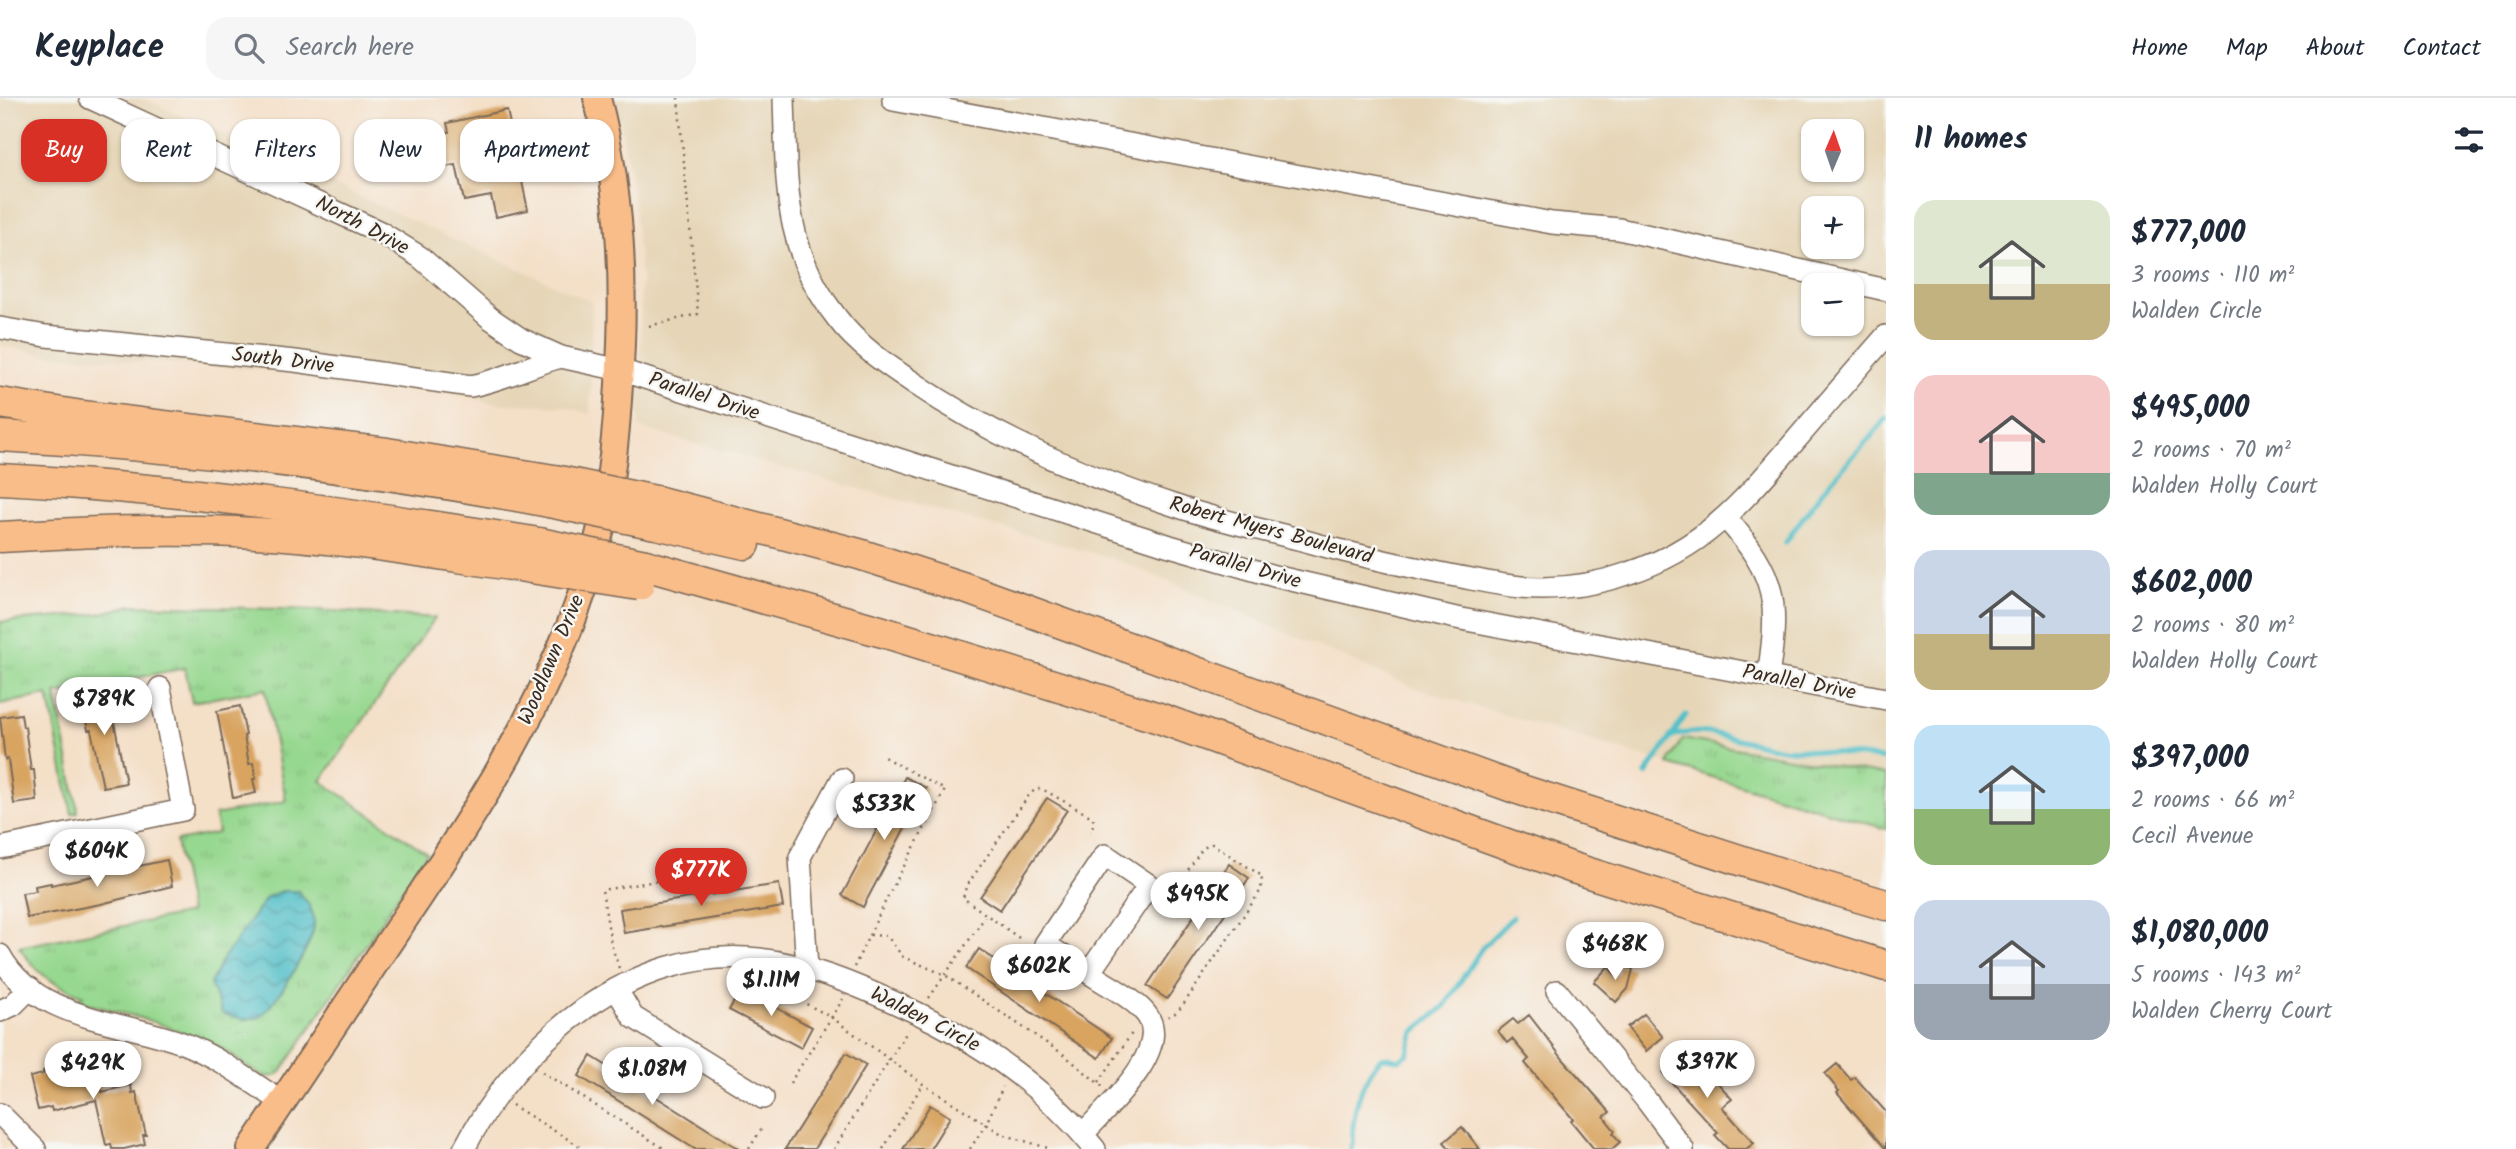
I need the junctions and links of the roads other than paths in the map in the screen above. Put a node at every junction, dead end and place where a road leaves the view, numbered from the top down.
1 (90, 98) edge
2 (597, 98) edge
3 (784, 98) edge
4 (893, 100) dead end
5 (1886, 290) edge
6 (0, 328) edge
7 (1886, 336) edge
8 (561, 357) junction
9 (620, 370) junction
10 (0, 403) edge
11 (0, 436) edge
12 (0, 479) edge
13 (552, 491) junction
14 (1726, 518) junction
15 (0, 537) edge
16 (535, 556) junction
17 (1768, 677) junction
18 (160, 688) dead end
19 (1886, 699) edge
20 (842, 779) dead end
21 (0, 848) edge
22 (1886, 905) edge
23 (0, 955) edge
24 (1886, 966) edge
25 (807, 968) junction
26 (1089, 973) junction
27 (620, 983) junction
28 (30, 988) junction
29 (1557, 991) dead end
30 (0, 1011) edge
31 (763, 1098) dead end
32 (282, 1102) junction
33 (0, 1114) edge
34 (1089, 1142) edge
35 (35, 1149) edge
36 (251, 1149) edge
37 (464, 1149) edge
38 (1683, 1149) edge

1 - 8 street, North Drive
2 - 9 main road, Woodlawn Drive
3 - 14 street, Robert Myers Boulevard
4 - 5 street
6 - 8 street, South Drive
7 - 14 street, Robert Myers Boulevard
8 - 9 street, North Drive
9 - 17 street, Parallel Drive
9 - 32 main road, Woodlawn Drive
10 - 13 highway
11 - 13 highway
12 - 16 highway
13 - 22 highway, bridge
14 - 17 street
15 - 16 highway
16 - 24 highway, bridge
17 - 19 street, Parallel Drive
18 - 21 street
20 - 25 street
23 - 28 street
25 - 27 street, Walden Circle
25 - 34 street, Walden Circle
26 - 26 street
26 - 34 street
27 - 31 street
27 - 37 street, Walden Circle
28 - 30 street
28 - 32 street
29 - 38 street
32 - 36 main road, Woodlawn Drive
33 - 35 street

